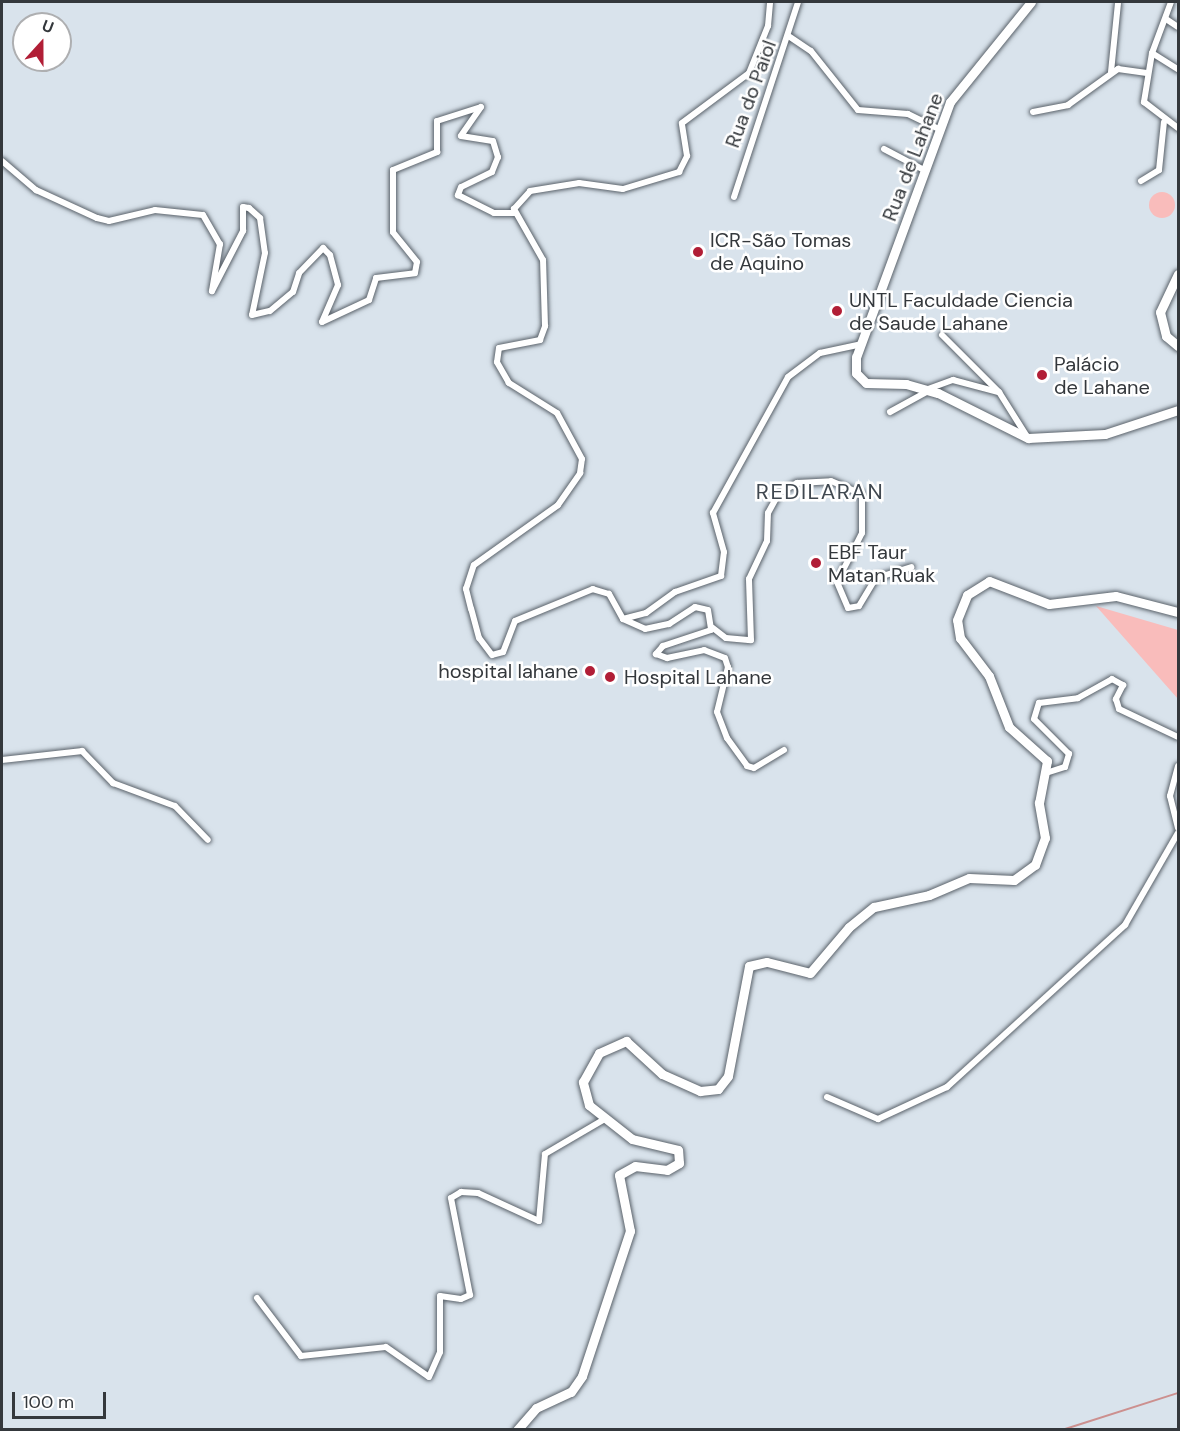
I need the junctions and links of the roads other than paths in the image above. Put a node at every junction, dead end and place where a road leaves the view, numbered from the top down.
1 (770, 2) edge
2 (798, 2) edge
3 (1031, 2) edge
4 (1171, 2) edge
5 (1119, 3) dead end
6 (1166, 19) junction
7 (1179, 27) edge
8 (790, 37) junction
9 (1152, 53) junction
10 (1179, 69) edge
11 (1111, 72) junction
12 (1147, 73) junction
13 (1033, 112) dead end
14 (1164, 122) junction
15 (1179, 128) edge
16 (939, 129) junction
17 (884, 149) dead end
18 (2, 161) edge
19 (924, 170) junction
20 (1141, 181) dead end
21 (734, 197) dead end
22 (515, 213) junction
23 (1179, 274) edge
24 (942, 336) dead end
25 (862, 344) junction
26 (1179, 346) edge
27 (929, 390) junction
28 (999, 393) junction
29 (1179, 410) edge
30 (890, 412) dead end
31 (1028, 438) junction
32 (911, 567) dead end
33 (1179, 612) edge
34 (623, 619) junction
35 (713, 628) junction
36 (1179, 737) edge
37 (784, 750) dead end
38 (2, 760) edge
39 (1179, 766) edge
40 (1046, 773) junction
41 (1179, 828) edge
42 (1179, 833) edge
43 (208, 840) dead end
44 (828, 1097) dead end
45 (603, 1120) junction
46 (257, 1298) dead end
47 (517, 1430) edge

1 - 22 street
2 - 8 street, Rua do Paiol
3 - 16 main road, Rua de Lahane
4 - 6 street
5 - 11 street
6 - 7 street
6 - 9 street
8 - 16 street
8 - 21 street, Rua do Paiol
9 - 10 street
9 - 12 street
11 - 12 street
11 - 13 street
12 - 14 street
14 - 15 street
14 - 20 street
16 - 19 main road, Rua de Lahane
17 - 19 street
18 - 22 street
19 - 25 main road, Rua de Lahane
22 - 34 street
23 - 26 main road
24 - 28 street
25 - 27 main road, Rua de Lahane
25 - 34 street
27 - 28 street
27 - 30 street
27 - 31 main road
28 - 31 street
29 - 31 main road
32 - 35 street
33 - 40 main road
34 - 35 street
35 - 37 street
36 - 40 street
38 - 43 street
39 - 41 street
40 - 45 main road
42 - 44 street
45 - 46 street
45 - 47 main road

